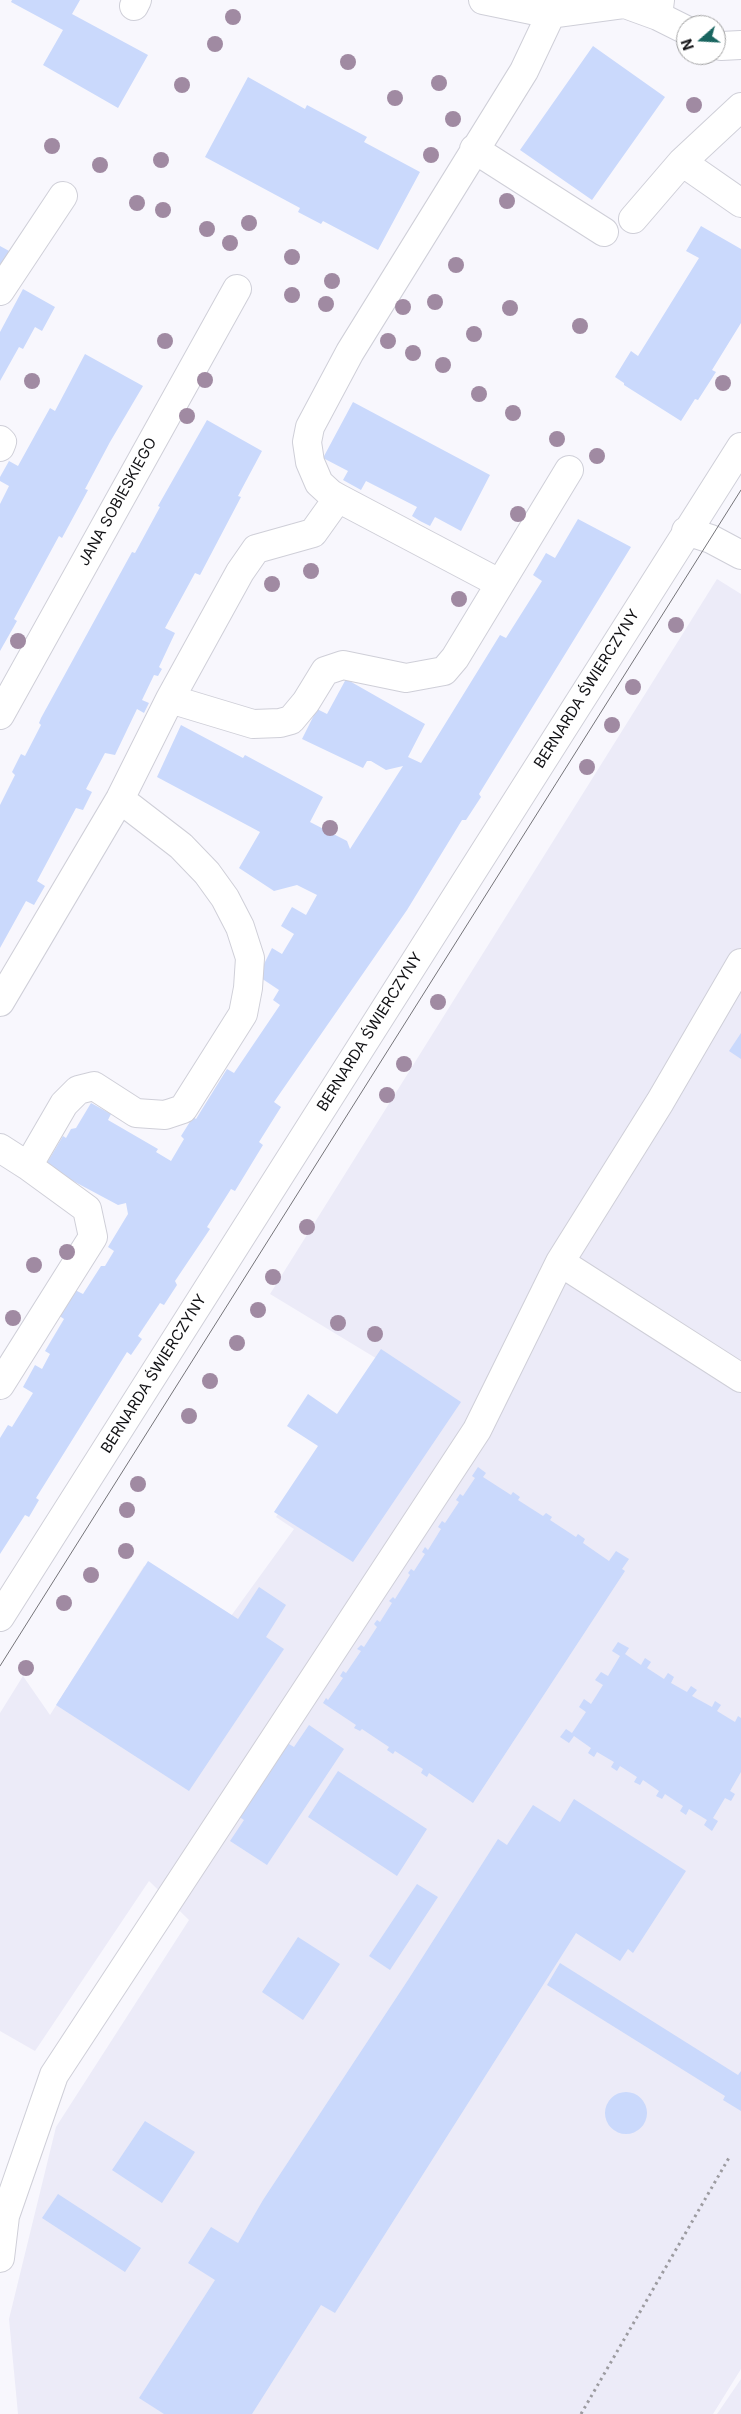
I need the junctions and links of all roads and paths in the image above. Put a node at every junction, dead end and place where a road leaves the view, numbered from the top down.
1 (482, 0) edge
2 (659, 8) edge
3 (551, 14) junction
4 (676, 22) edge
5 (741, 45) edge
6 (726, 46) edge
7 (741, 107) edge
8 (474, 149) junction
9 (682, 162) junction
10 (63, 196) dead end
11 (741, 203) edge
12 (633, 219) dead end
13 (604, 232) dead end
14 (237, 289) dead end
15 (0, 291) edge
16 (0, 440) edge
17 (0, 447) edge
18 (741, 447) edge
19 (569, 470) dead end
20 (338, 498) junction
21 (686, 531) junction
22 (741, 555) edge
23 (500, 583) junction
24 (170, 699) junction
25 (0, 715) edge
26 (120, 799) junction
27 (741, 964) edge
28 (0, 1002) edge
29 (0, 1148) edge
30 (28, 1166) junction
31 (560, 1262) junction
32 (741, 1378) edge
33 (0, 1385) edge
34 (0, 1617) edge
35 (730, 2156) dead end
36 (0, 2258) edge
37 (581, 2414) edge

1 - 3 street
2 - 3 street
2 - 4 street
3 - 8 street
5 - 6 street
7 - 9 street
8 - 13 street
8 - 20 street
9 - 11 street
9 - 12 street
10 - 15 street
14 - 25 street, JANA SOBIESKIEGO
16 - 17 street
18 - 21 street, BERNARDA ŚWIERCZYNY
19 - 23 street
20 - 23 street
20 - 24 street
21 - 22 street
21 - 34 street, BERNARDA ŚWIERCZYNY
23 - 24 street
24 - 26 street
26 - 28 street
26 - 30 street
27 - 31 street
29 - 30 street
30 - 33 street
31 - 32 street
31 - 36 street
35 - 37 path

